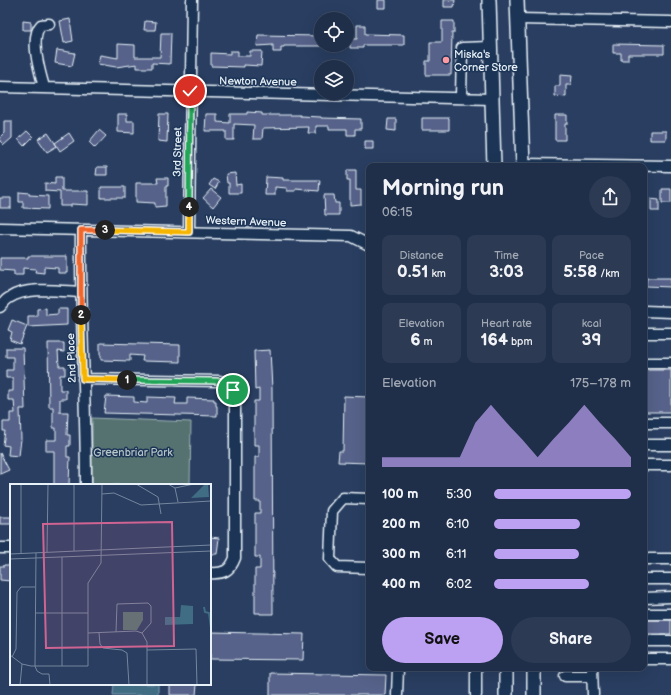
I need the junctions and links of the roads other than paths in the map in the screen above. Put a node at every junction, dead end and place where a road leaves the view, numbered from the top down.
1 (192, 0) edge
2 (489, 0) edge
3 (517, 0) edge
4 (518, 19) junction
5 (671, 22) edge
6 (49, 24) dead end
7 (490, 47) junction
8 (0, 87) edge
9 (44, 88) junction
10 (190, 91) junction
11 (461, 98) junction
12 (492, 99) junction
13 (494, 163) edge
14 (523, 163) edge
15 (647, 166) edge
16 (671, 166) edge
17 (0, 228) edge
18 (81, 230) junction
19 (189, 232) junction
20 (366, 244) edge
21 (80, 292) junction
22 (0, 307) edge
23 (647, 311) edge
24 (671, 312) edge
25 (647, 333) edge
26 (671, 333) edge
27 (647, 363) edge
28 (671, 363) edge
29 (83, 379) junction
30 (647, 423) edge
31 (671, 423) edge
32 (647, 445) edge
33 (671, 445) edge
34 (671, 464) edge
35 (647, 465) edge
36 (86, 484) edge
37 (366, 498) edge
38 (647, 559) edge
39 (671, 559) edge
40 (366, 568) edge
41 (211, 573) edge
42 (671, 579) edge
43 (647, 580) edge
44 (671, 597) edge
45 (647, 598) edge
46 (647, 614) edge
47 (671, 614) edge
48 (671, 641) edge
49 (647, 642) edge
50 (647, 659) edge
51 (671, 659) edge
52 (398, 671) edge
53 (476, 671) edge
54 (506, 671) edge
55 (534, 671) edge
56 (592, 672) edge
57 (565, 676) dead end
58 (398, 695) edge
59 (476, 695) edge
60 (506, 695) edge
61 (534, 695) edge
62 (593, 695) edge

1 - 10 street, 3rd Street
2 - 7 main road
3 - 4 main road
4 - 5 street
4 - 14 main road
6 - 9 street
7 - 11 street
7 - 12 main road
8 - 9 street, Newton Avenue
9 - 10 street, Newton Avenue
10 - 11 street, Newton Avenue
10 - 19 street, 3rd Street
11 - 12 street, Newton Avenue
12 - 13 main road
15 - 16 street
17 - 18 street, Western Avenue
18 - 19 street, Western Avenue
18 - 21 street, 2nd Place
19 - 20 street, Western Avenue
21 - 22 street
21 - 29 street, 2nd Place
23 - 24 street
25 - 26 street
27 - 28 street
29 - 36 street, 2nd Place
29 - 41 street
30 - 31 street
32 - 33 street
34 - 35 street
37 - 40 street
38 - 39 street
42 - 43 street
44 - 45 street
46 - 47 street
48 - 49 street
50 - 51 street
52 - 58 street
53 - 59 street
54 - 60 main road
55 - 61 main road
56 - 57 street
56 - 62 street

